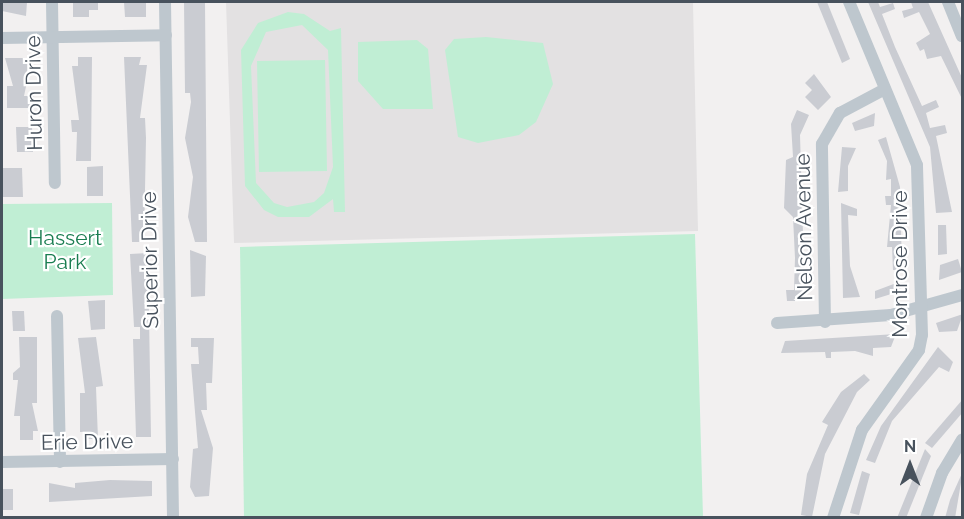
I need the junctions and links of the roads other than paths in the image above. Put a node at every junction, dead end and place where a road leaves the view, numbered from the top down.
1 (52, 2) edge
2 (165, 2) edge
3 (849, 2) edge
4 (948, 2) edge
5 (165, 35) junction
6 (963, 36) edge
7 (52, 37) junction
8 (2, 38) edge
9 (883, 90) junction
10 (55, 183) dead end
11 (963, 295) edge
12 (921, 309) junction
13 (57, 316) dead end
14 (825, 322) junction
15 (777, 323) dead end
16 (963, 440) edge
17 (173, 459) junction
18 (2, 462) edge
19 (60, 462) junction
20 (173, 517) edge
21 (833, 518) edge
22 (926, 518) edge

1 - 7 street, Huron Drive
2 - 5 street, Superior Drive
3 - 9 street, Montrose Drive
4 - 6 street
5 - 7 street
5 - 17 street, Superior Drive
7 - 8 street
7 - 10 street, Huron Drive
9 - 12 street, Montrose Drive
9 - 14 street, Nelson Avenue
11 - 12 street
12 - 14 street
12 - 21 street, Montrose Drive
13 - 19 street
14 - 15 street
16 - 22 street
17 - 19 street, Erie Drive
17 - 20 street, Superior Drive
18 - 19 street, Erie Drive

